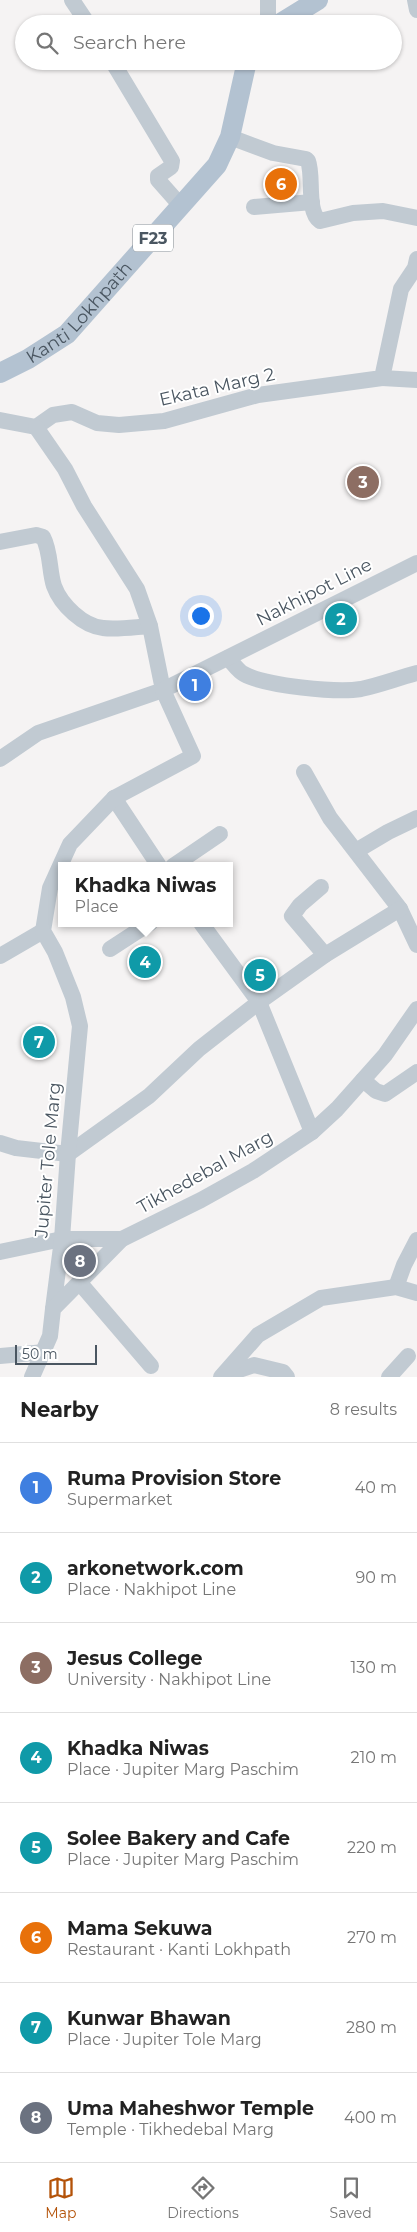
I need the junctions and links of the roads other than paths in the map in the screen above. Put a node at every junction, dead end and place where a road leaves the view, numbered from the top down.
1 (72, 0) edge
2 (268, 0) edge
3 (318, 0) edge
4 (415, 0) edge
5 (417, 10) edge
6 (82, 15) edge
7 (268, 15) edge
8 (294, 15) edge
9 (117, 70) edge
10 (245, 70) edge
11 (230, 137) junction
12 (312, 202) junction
13 (181, 206) junction
14 (254, 207) dead end
15 (417, 218) edge
16 (417, 258) edge
17 (0, 373) edge
18 (382, 378) junction
19 (417, 380) edge
20 (0, 420) edge
21 (36, 427) junction
22 (0, 542) edge
23 (417, 563) edge
24 (150, 626) junction
25 (228, 658) junction
26 (417, 673) edge
27 (163, 690) junction
28 (0, 759) edge
29 (304, 772) dead end
30 (114, 798) junction
31 (417, 818) edge
32 (220, 834) dead end
33 (356, 851) junction
34 (62, 862) edge
35 (156, 862) edge
36 (179, 862) edge
37 (58, 870) edge
38 (321, 887) dead end
39 (400, 909) junction
40 (144, 927) edge
41 (204, 927) edge
42 (43, 931) junction
43 (417, 946) edge
44 (110, 948) dead end
45 (325, 955) junction
46 (0, 956) edge
47 (259, 1002) junction
48 (417, 1009) edge
49 (417, 1072) edge
50 (363, 1080) junction
51 (312, 1132) junction
52 (0, 1143) edge
53 (68, 1154) junction
54 (62, 1239) junction
55 (122, 1239) junction
56 (417, 1240) edge
57 (0, 1252) edge
58 (79, 1282) junction
59 (396, 1287) junction
60 (417, 1293) edge
61 (53, 1308) junction
62 (44, 1352) junction
63 (0, 1356) edge
64 (408, 1356) dead end
65 (151, 1366) dead end
66 (222, 1376) edge
67 (32, 1377) edge
68 (287, 1377) edge
69 (389, 1377) edge

1 - 6 street
2 - 7 street
3 - 8 main road
4 - 5 street
9 - 13 street
10 - 11 main road, Kanti Lokhpath / F23
11 - 12 street
11 - 13 main road, Kanti Lokhpath / F23
12 - 14 street
12 - 15 street
13 - 17 main road, Kanti Lokhpath / F23
16 - 18 street
18 - 19 street, Ekata Marg 2
18 - 21 street, Ekata Marg 2
20 - 21 street
21 - 24 street
22 - 24 street
23 - 25 street, Nakhipot Line
24 - 27 street
25 - 26 street
25 - 27 street, Nakhipot Line
27 - 28 street, Nakhipot Line
27 - 30 street
29 - 33 street
30 - 34 street
30 - 35 street
31 - 33 street
32 - 36 street
33 - 39 street
37 - 42 street
38 - 45 street
39 - 43 street
39 - 45 street
40 - 44 street
41 - 47 street
42 - 46 street
42 - 53 street, Jupiter Tole Marg
45 - 47 street
47 - 51 street
47 - 53 street
48 - 50 street, Tikhedebal Marg
49 - 50 street
50 - 51 street, Tikhedebal Marg
51 - 55 street, Tikhedebal Marg
52 - 53 street
53 - 54 street, Jupiter Tole Marg
54 - 55 street
54 - 57 street
54 - 61 street, Jupiter Tole Marg
55 - 58 street, Tikhedebal Marg
56 - 59 street
58 - 61 street, Tikhedebal Marg
58 - 65 street
59 - 60 street
59 - 66 street
61 - 62 street
62 - 63 street
62 - 67 street
64 - 69 street
66 - 68 street

